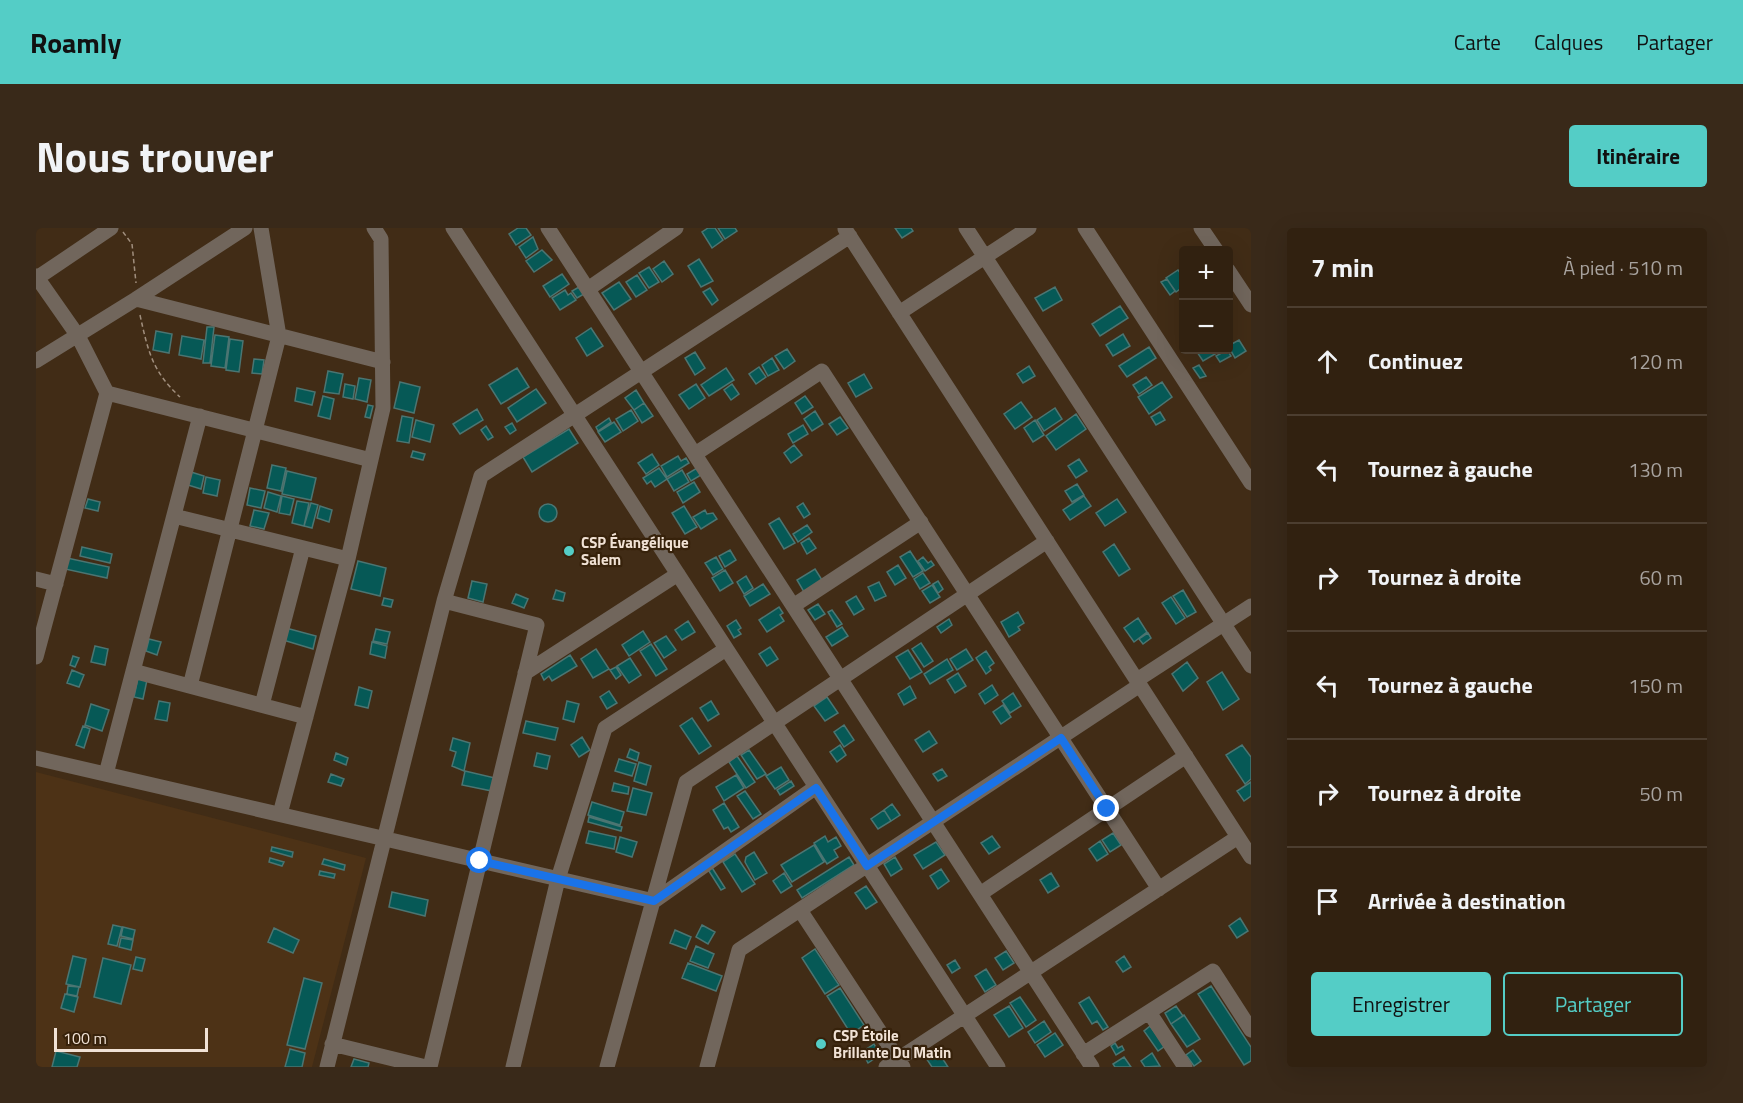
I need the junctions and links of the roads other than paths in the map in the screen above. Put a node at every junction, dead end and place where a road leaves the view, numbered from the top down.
1 (111, 228) edge
2 (245, 228) edge
3 (261, 228) edge
4 (374, 228) edge
5 (453, 228) edge
6 (548, 228) edge
7 (676, 228) edge
8 (966, 228) edge
9 (1029, 228) edge
10 (1085, 228) edge
11 (1201, 228) edge
12 (847, 232) edge
13 (1213, 246) edge
14 (985, 257) junction
15 (37, 277) edge
16 (1233, 278) edge
17 (588, 289) junction
18 (136, 299) junction
19 (1251, 305) edge
20 (899, 313) junction
21 (78, 336) junction
22 (279, 336) junction
23 (36, 361) edge
24 (383, 362) junction
25 (642, 372) junction
26 (107, 393) junction
27 (200, 416) junction
28 (575, 416) junction
29 (255, 430) junction
30 (695, 454) junction
31 (371, 460) junction
32 (1251, 483) edge
33 (174, 516) junction
34 (921, 522) junction
35 (230, 530) junction
36 (1047, 541) junction
37 (303, 548) junction
38 (348, 559) junction
39 (678, 574) junction
40 (36, 579) edge
41 (56, 584) junction
42 (967, 594) junction
43 (444, 601) junction
44 (793, 606) junction
45 (1251, 606) edge
46 (1223, 624) junction
47 (726, 649) junction
48 (36, 657) edge
49 (1251, 666) edge
50 (133, 671) junction
51 (525, 673) junction
52 (840, 679) junction
53 (1138, 682) junction
54 (190, 686) junction
55 (261, 705) junction
56 (306, 717) junction
57 (774, 723) junction
58 (1061, 738) junction
59 (1186, 756) junction
60 (36, 758) edge
61 (106, 774) junction
62 (816, 788) junction
63 (1107, 809) junction
64 (280, 814) junction
65 (933, 822) junction
66 (1238, 837) junction
67 (383, 838) junction
68 (1251, 857) edge
69 (480, 861) junction
70 (867, 866) junction
71 (558, 879) junction
72 (1159, 890) junction
73 (980, 894) junction
74 (654, 901) junction
75 (800, 910) junction
76 (1031, 973) junction
77 (1149, 1011) junction
78 (965, 1016) junction
79 (1251, 1030) edge
80 (332, 1044) junction
81 (1083, 1054) junction
82 (896, 1064) edge
83 (327, 1067) edge
84 (426, 1067) edge
85 (430, 1067) edge
86 (513, 1067) edge
87 (607, 1067) edge
88 (707, 1067) edge
89 (998, 1067) edge
90 (1092, 1067) edge
91 (1185, 1067) edge

1 - 15 street
2 - 18 street
3 - 22 street
4 - 24 street
5 - 28 street
6 - 17 street
7 - 17 street
8 - 14 street
9 - 14 street
10 - 32 street
11 - 13 street
12 - 20 street
12 - 25 street
14 - 20 street
14 - 46 street
15 - 21 street
16 - 19 street
17 - 25 street
18 - 21 street
18 - 22 street
20 - 36 street
21 - 23 street
21 - 26 street
22 - 24 street
22 - 29 street
24 - 31 street
25 - 28 street
25 - 30 street
26 - 27 street
26 - 41 street
27 - 29 street
27 - 33 street
28 - 39 street
28 - 43 street
29 - 31 street
29 - 35 street
30 - 34 street
30 - 44 street
31 - 38 street
33 - 35 street
33 - 50 street
34 - 42 street
34 - 44 street
35 - 37 street
35 - 54 street
36 - 42 street
36 - 53 street
37 - 38 street
37 - 55 street
38 - 56 street
39 - 47 street
39 - 51 street
40 - 41 street
41 - 48 street
42 - 52 street
42 - 58 street
43 - 51 street
43 - 67 street
44 - 52 street
45 - 46 street
46 - 49 street
46 - 53 street
47 - 57 street
47 - 71 street
50 - 54 street
50 - 61 street
51 - 69 street
52 - 57 street
52 - 65 street
53 - 58 street
53 - 59 street
54 - 55 street
55 - 56 street
56 - 64 street
57 - 62 street
57 - 74 street
58 - 63 street
58 - 65 street
59 - 63 street
59 - 66 street
60 - 61 street
61 - 64 street
62 - 70 street
62 - 74 street
63 - 72 street
63 - 73 street
64 - 67 street
65 - 70 street
65 - 73 street
66 - 68 street
66 - 72 street
67 - 69 street
67 - 80 street
69 - 71 street
69 - 85 street
70 - 75 street
70 - 78 street
71 - 74 street
71 - 86 street
72 - 76 street
73 - 76 street
74 - 87 street
75 - 82 street
75 - 88 street
76 - 78 street
76 - 81 street
77 - 79 street
77 - 81 street
77 - 91 street
78 - 82 street
78 - 89 street
80 - 83 street
80 - 84 street
81 - 90 street

